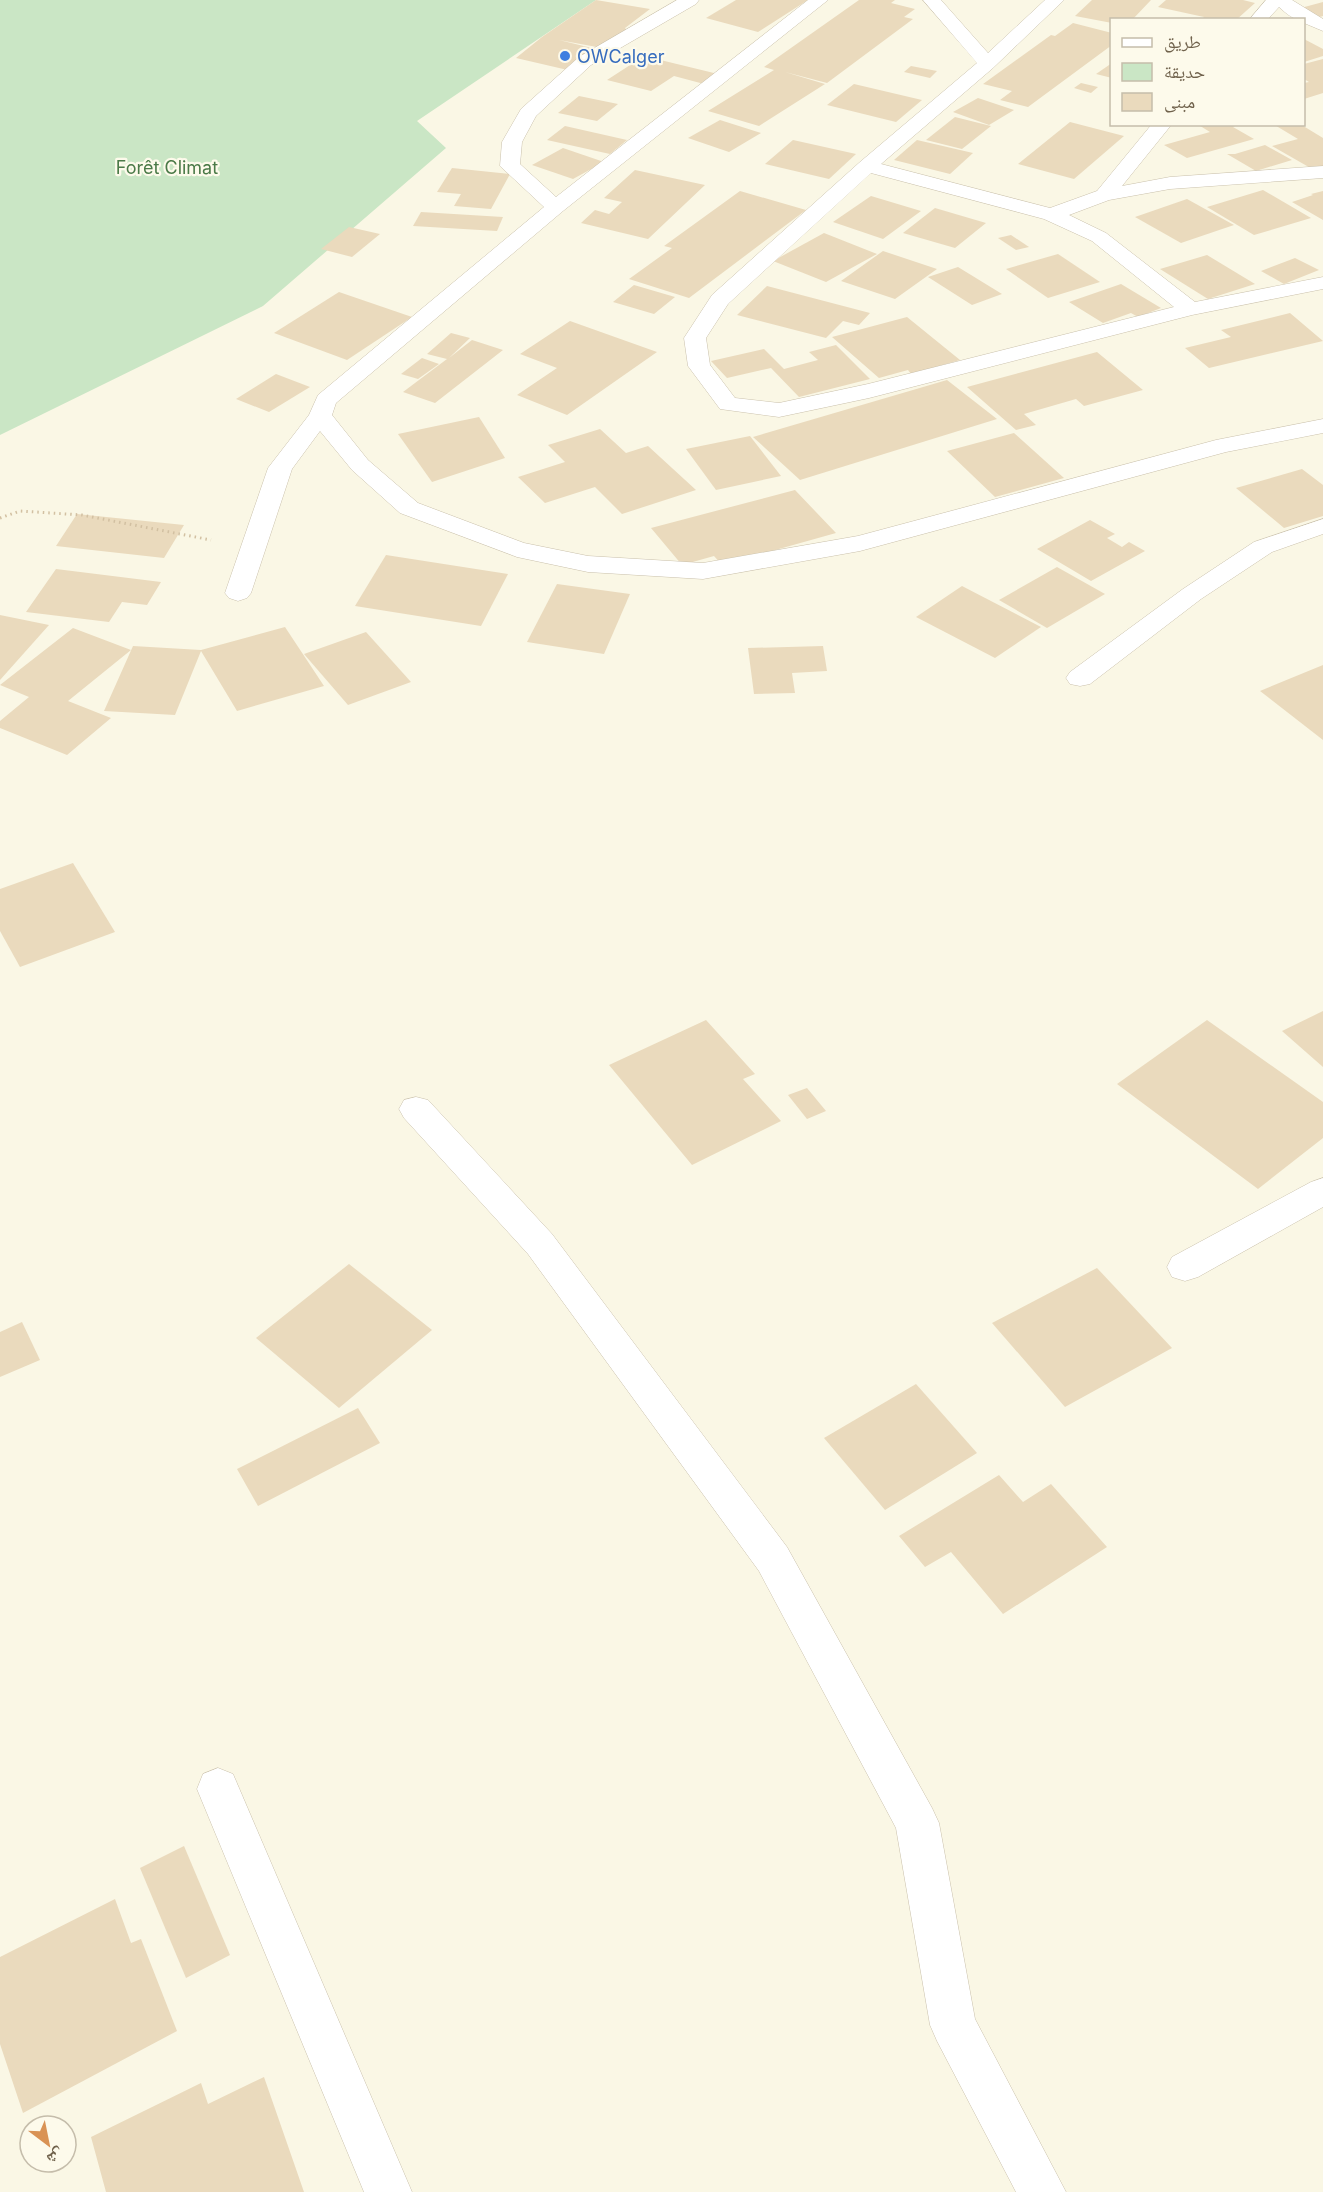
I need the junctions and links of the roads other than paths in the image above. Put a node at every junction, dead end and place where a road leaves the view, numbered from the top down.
1 (690, 0) edge
2 (819, 0) edge
3 (932, 0) edge
4 (1054, 0) edge
5 (1278, 0) edge
6 (1259, 18) edge
7 (1323, 26) edge
8 (987, 64) junction
9 (1161, 126) edge
10 (867, 166) junction
11 (1323, 172) edge
12 (1104, 195) junction
13 (556, 207) junction
14 (1051, 215) junction
15 (1323, 283) edge
16 (1191, 309) junction
17 (320, 416) junction
18 (1323, 426) edge
19 (1323, 526) edge
20 (238, 592) dead end
21 (1080, 678) dead end
22 (416, 1109) dead end
23 (1323, 1191) edge
24 (1185, 1267) dead end
25 (218, 1789) dead end
26 (388, 2192) edge
27 (1042, 2192) edge

1 - 13 street
2 - 13 street
3 - 8 street
4 - 8 street
5 - 6 street
5 - 7 street
8 - 10 street
9 - 12 street
10 - 14 street
10 - 16 street
11 - 12 street
12 - 14 street
13 - 17 street
14 - 16 street
15 - 16 street
17 - 18 street
17 - 20 street
19 - 21 street
22 - 27 street
23 - 24 street
25 - 26 street

